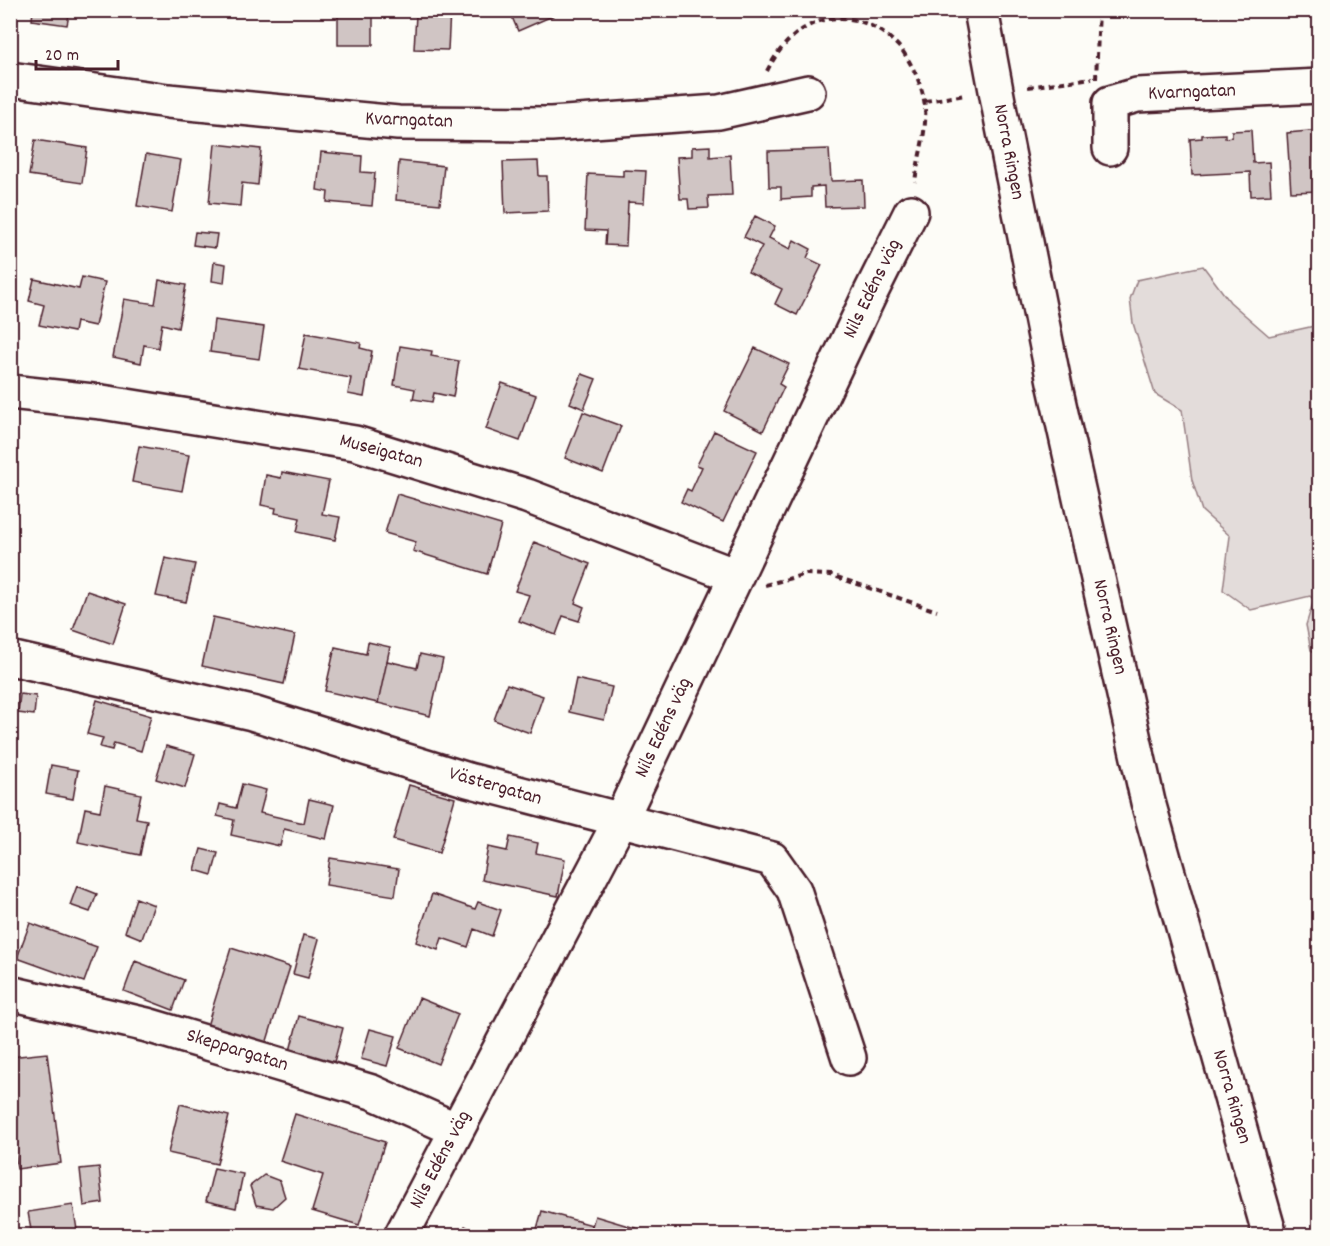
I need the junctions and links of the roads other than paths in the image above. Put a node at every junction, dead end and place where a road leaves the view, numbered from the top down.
1 (981, 10) edge
2 (10, 79) edge
3 (1320, 86) edge
4 (808, 92) dead end
5 (1110, 148) dead end
6 (911, 212) road end
7 (10, 392) edge
8 (736, 576) junction
9 (10, 658) edge
10 (620, 821) junction
11 (10, 993) edge
12 (849, 1058) dead end
13 (457, 1130) junction
14 (401, 1236) edge
15 (1270, 1236) edge

1 - 15 street, Norra Ringen
2 - 4 street, Kvarngatan
3 - 5 street, Kvarngatan
6 - 8 street, Nils Edéns väg
7 - 8 street, Museigatan
8 - 10 street, Nils Edéns väg
9 - 10 street, Västergatan
10 - 12 street, Västergatan
10 - 13 street, Nils Edéns väg
11 - 13 street, Skeppargatan
13 - 14 street, Nils Edéns väg

